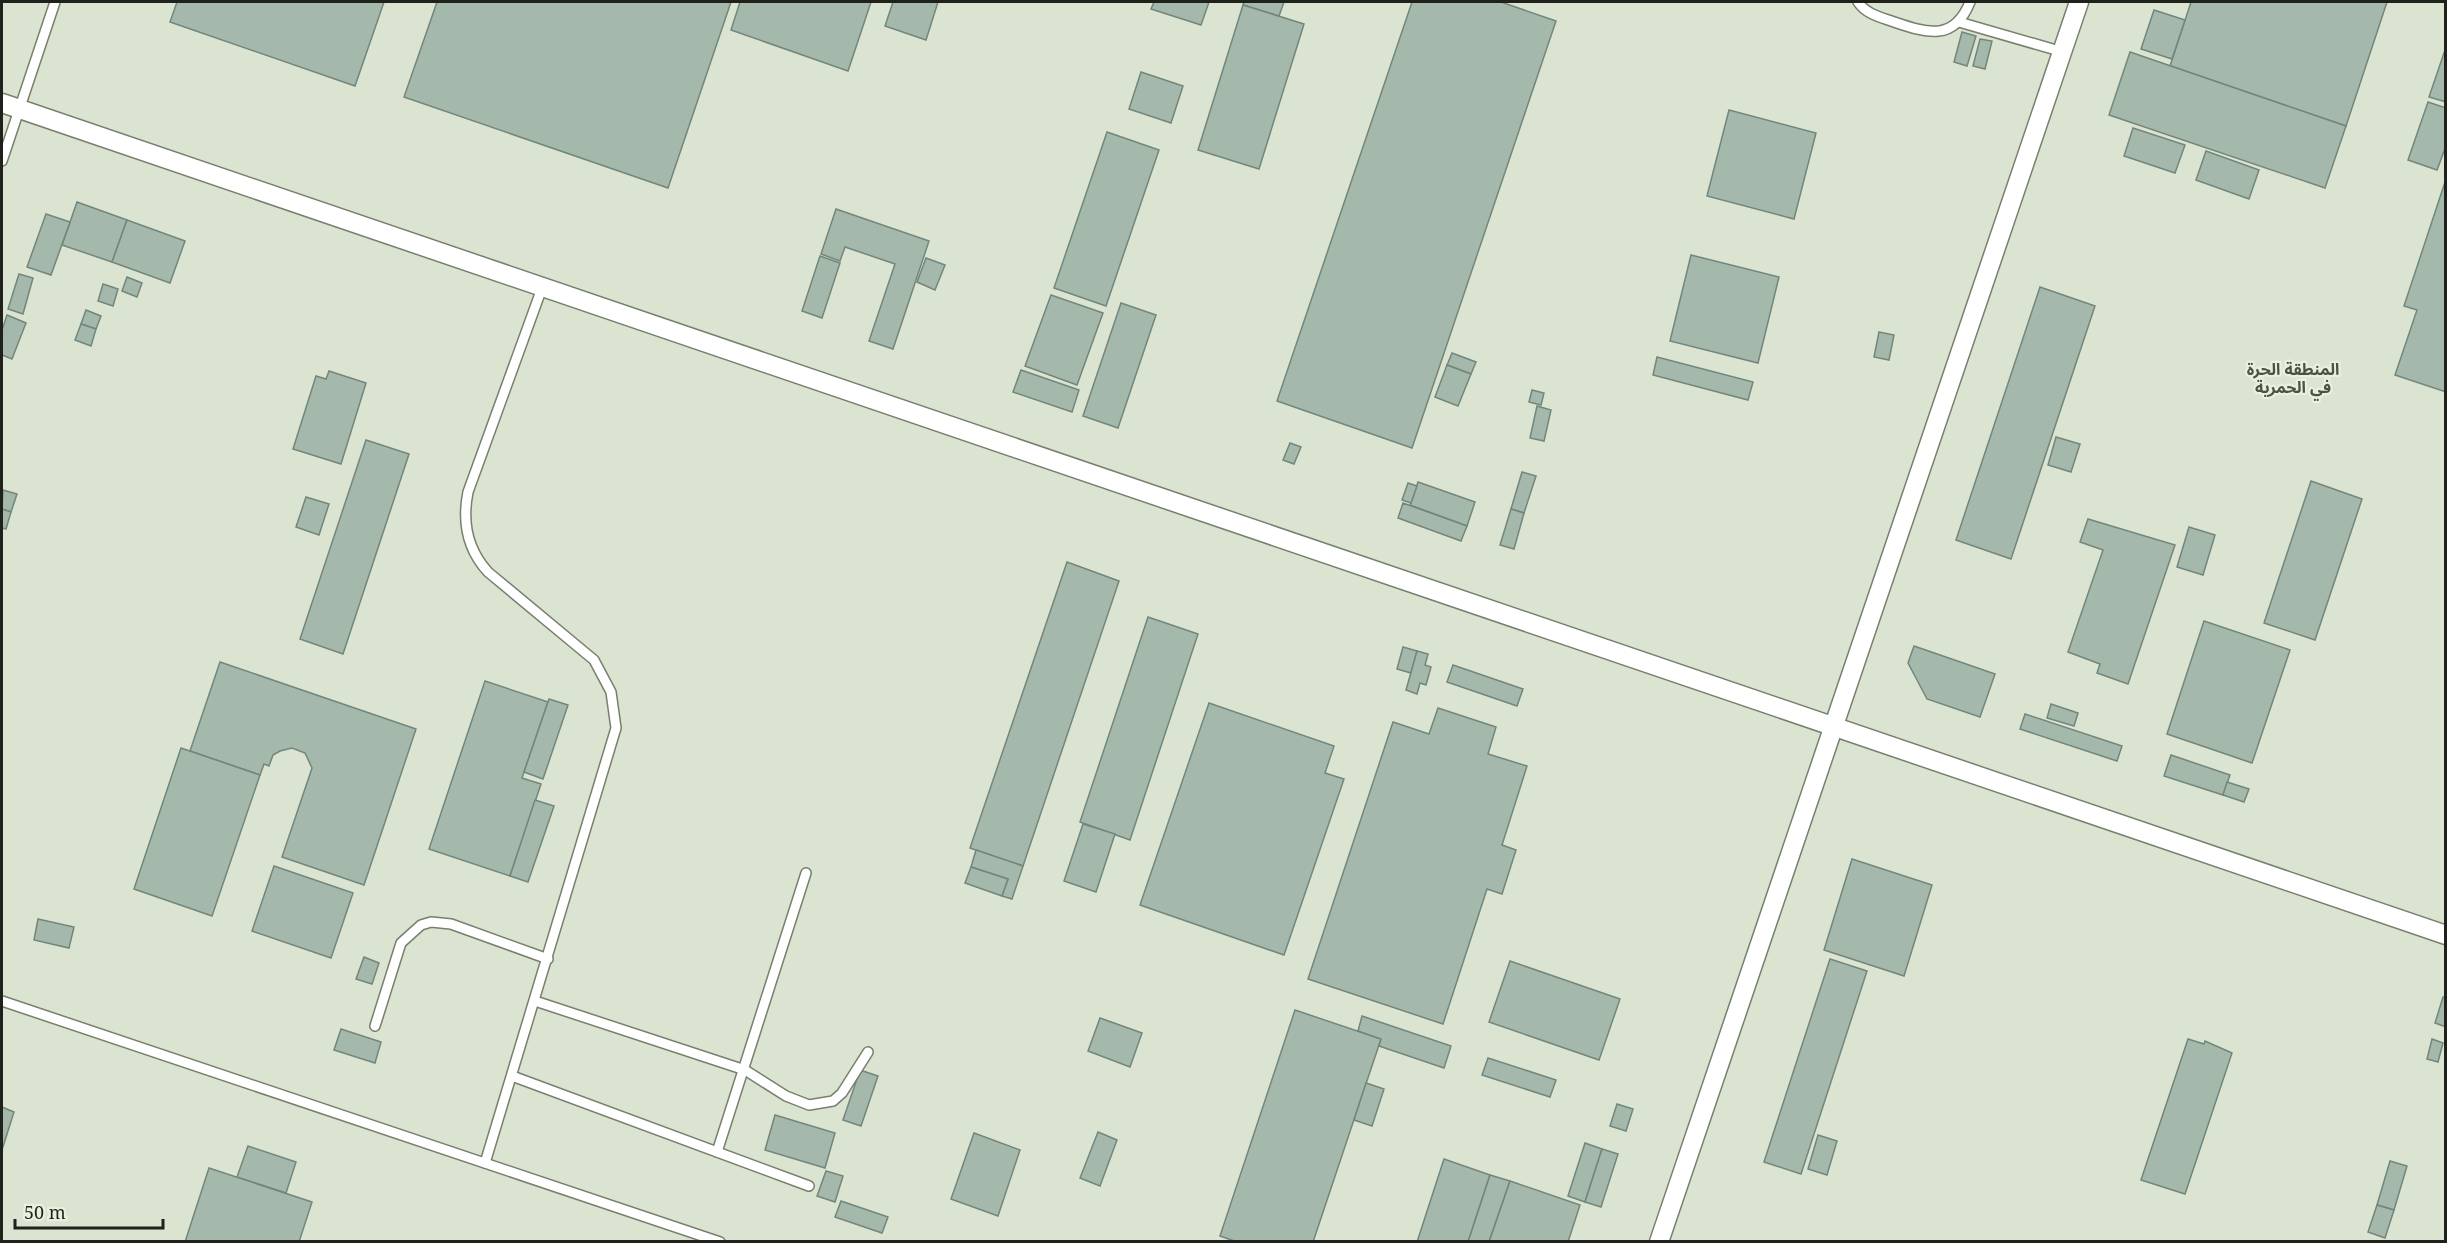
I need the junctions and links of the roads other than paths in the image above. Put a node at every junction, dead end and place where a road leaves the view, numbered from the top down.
1 (55, 2) edge
2 (1858, 2) edge
3 (1970, 2) edge
4 (2079, 2) edge
5 (1959, 22) junction
6 (2062, 52) junction
7 (2, 103) edge
8 (19, 109) junction
9 (2, 161) edge
10 (542, 288) junction
11 (1833, 728) junction
12 (806, 873) dead end
13 (2445, 935) edge
14 (548, 959) junction
15 (2, 1000) edge
16 (535, 1001) junction
17 (375, 1026) dead end
18 (868, 1052) dead end
19 (745, 1070) junction
20 (512, 1076) junction
21 (717, 1152) junction
22 (485, 1163) junction
23 (809, 1186) dead end
24 (720, 1242) edge
25 (1659, 1242) edge

1 - 8 lane
2 - 5 lane
3 - 5 lane
4 - 6 street
5 - 6 lane
6 - 11 street
7 - 8 street
8 - 9 lane
8 - 10 street
10 - 11 street
10 - 14 lane
11 - 13 street
11 - 25 street
12 - 19 lane
14 - 16 lane
14 - 17 lane
15 - 22 lane
16 - 19 lane
16 - 20 lane
18 - 19 lane
19 - 21 lane
20 - 21 lane
20 - 22 lane
21 - 23 lane
22 - 24 lane

